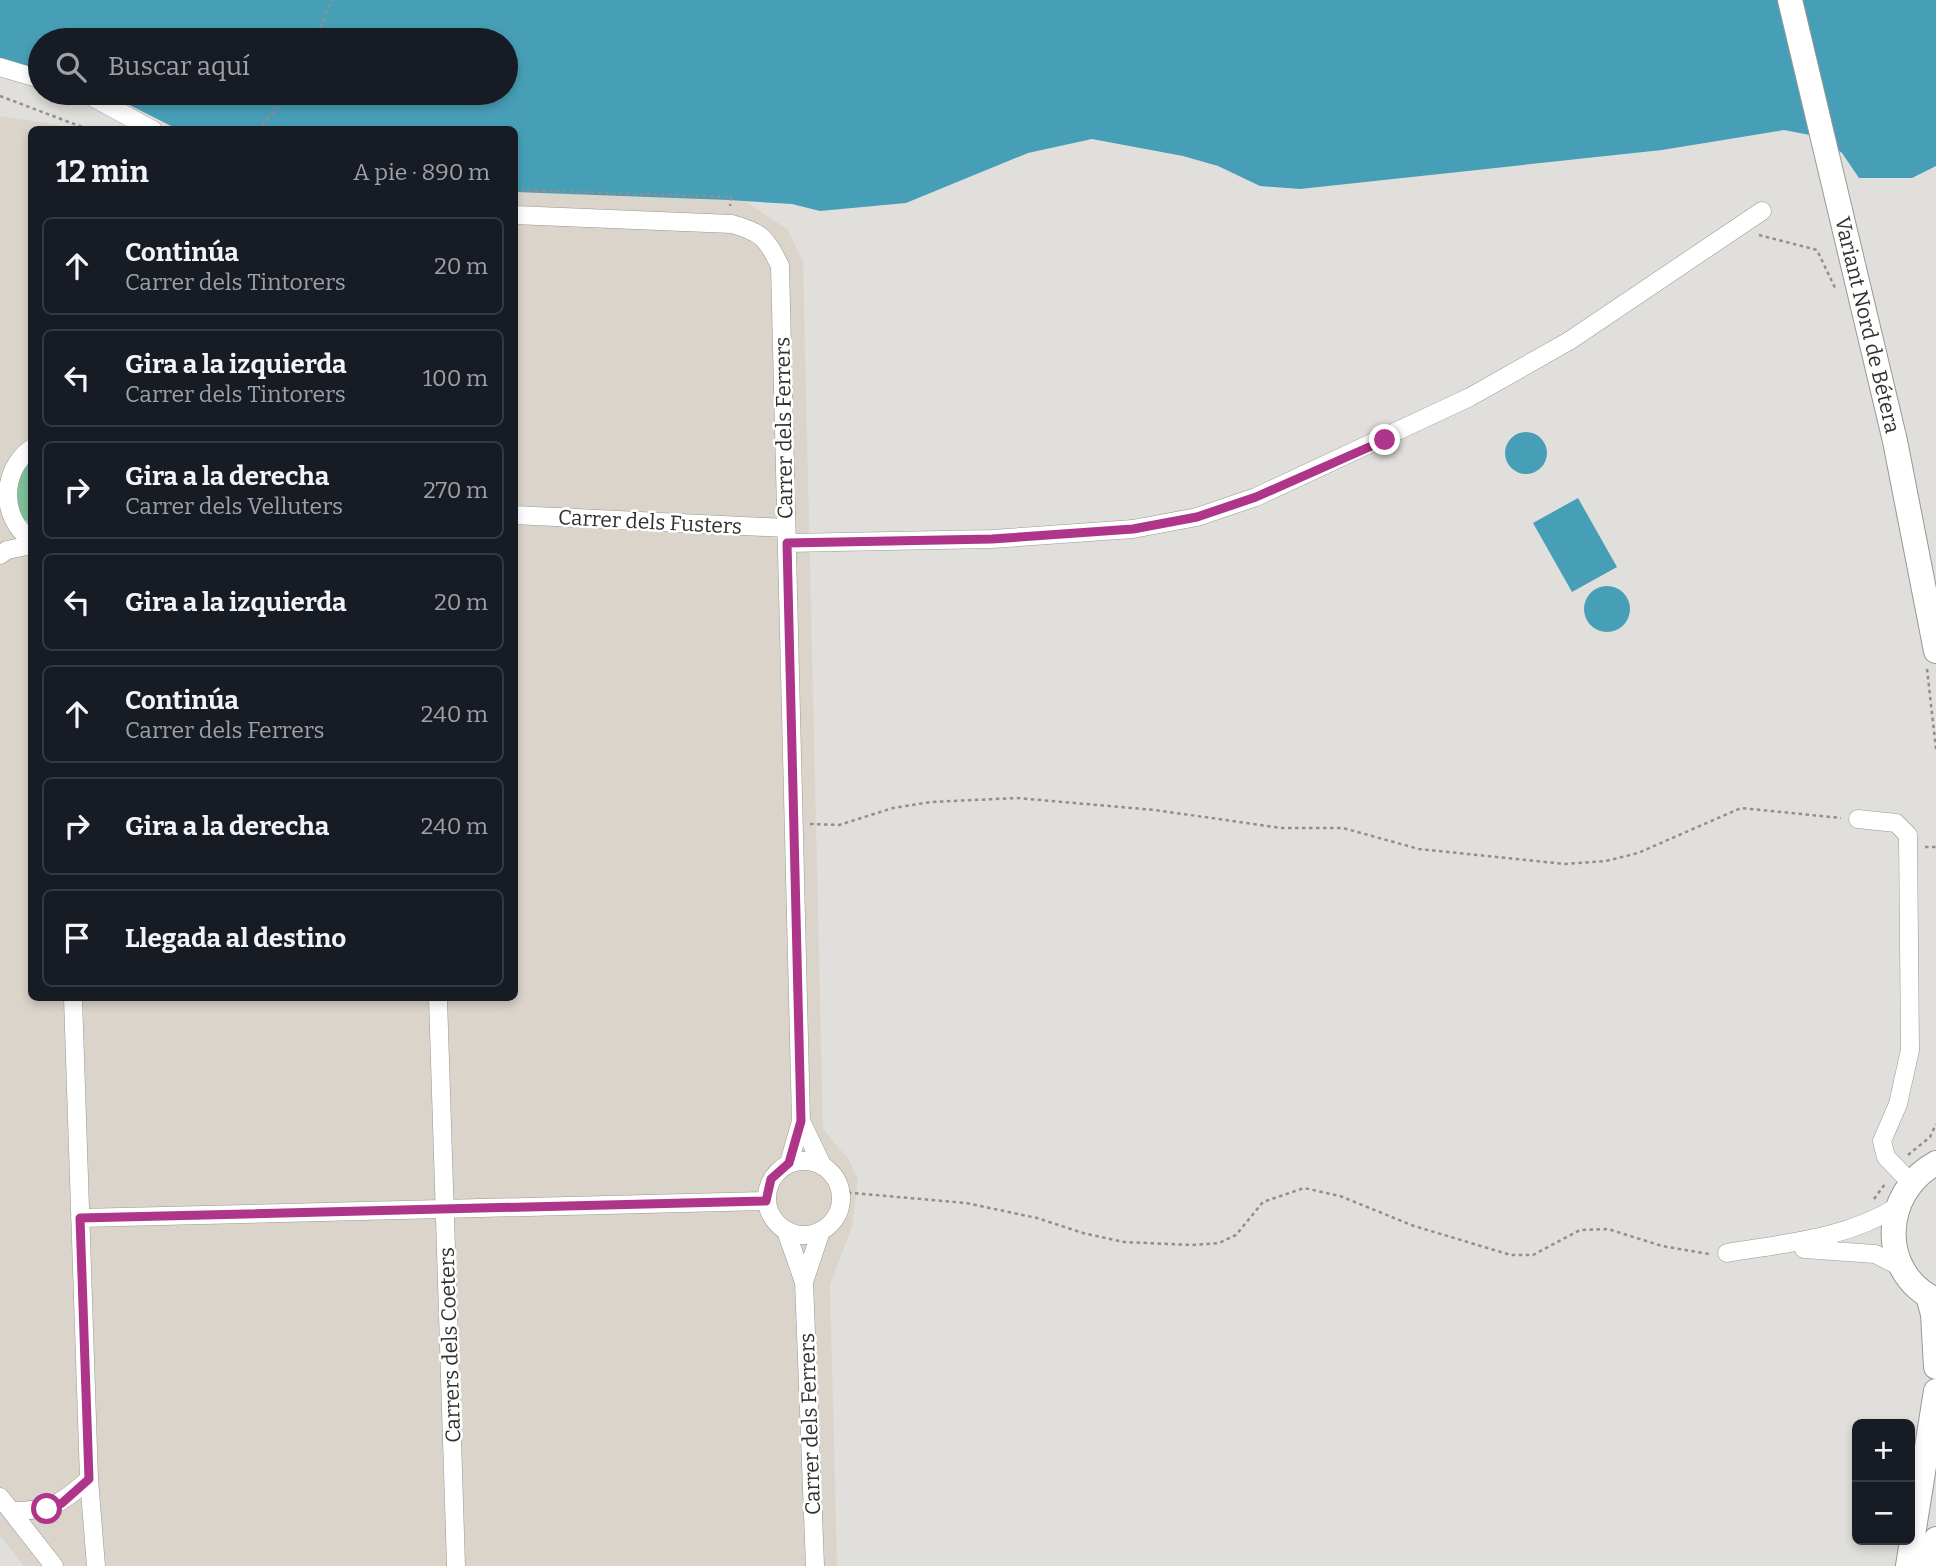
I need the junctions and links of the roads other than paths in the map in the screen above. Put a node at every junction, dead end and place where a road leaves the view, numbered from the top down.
1 (1790, 0) edge
2 (1805, 0) edge
3 (0, 67) edge
4 (28, 75) edge
5 (107, 105) edge
6 (146, 126) edge
7 (1762, 211) dead end
8 (518, 215) edge
9 (1861, 255) junction
10 (25, 452) edge
11 (0, 458) edge
12 (1, 486) edge
13 (2, 511) edge
14 (518, 515) edge
15 (787, 536) junction
16 (28, 538) edge
17 (28, 543) edge
18 (0, 555) edge
19 (1936, 563) edge
20 (1936, 651) edge
21 (1858, 819) road end
22 (73, 1001) edge
23 (438, 1001) edge
24 (801, 1121) junction
25 (789, 1163) junction
26 (1936, 1163) edge
27 (822, 1165) junction
28 (1910, 1182) junction
29 (766, 1201) junction
30 (1897, 1207) junction
31 (446, 1208) junction
32 (80, 1218) junction
33 (786, 1231) junction
34 (821, 1231) junction
35 (1902, 1267) junction
36 (804, 1282) junction
37 (1932, 1298) edge
38 (1936, 1367) edge
39 (1936, 1391) edge
40 (89, 1479) junction
41 (0, 1497) edge
42 (12, 1511) junction
43 (1936, 1539) edge
44 (54, 1566) edge
45 (96, 1566) edge
46 (456, 1566) edge
47 (815, 1566) edge
48 (1908, 1566) edge
49 (1930, 1566) edge

1 - 9 main road, Variant Nord de Bétera
2 - 9 main road, Variant Nord de Bétera
3 - 4 street
5 - 6 street
7 - 15 street, Carrer dels Fusters
8 - 15 street, Carrer dels Ferrers
9 - 19 main road, Variant Nord de Bétera
9 - 20 main road, Variant Nord de Bétera
10 - 11 street
10 - 12 street
12 - 13 street
13 - 16 street
14 - 15 street, Carrer dels Fusters
15 - 24 street, Carrer dels Ferrers
17 - 18 street
21 - 28 street
22 - 32 street
23 - 31 street, Carrers dels Coeters
24 - 25 street, Carrer dels Ferrers
24 - 27 street, Carrer dels Ferrers
25 - 27 street
25 - 29 street
26 - 28 main road
27 - 34 street
28 - 30 main road
29 - 31 street
29 - 33 street
30 - 35 main road
30 - 35 street
31 - 32 street
31 - 46 street, Carrers dels Coeters
32 - 40 street
33 - 34 street
33 - 36 street, Carrer dels Ferrers
34 - 36 street, Carrer dels Ferrers
35 - 37 main road
36 - 47 street, Carrer dels Ferrers
37 - 38 main road
39 - 48 main road
40 - 42 street
40 - 45 street
41 - 42 street
42 - 44 street
43 - 49 main road

